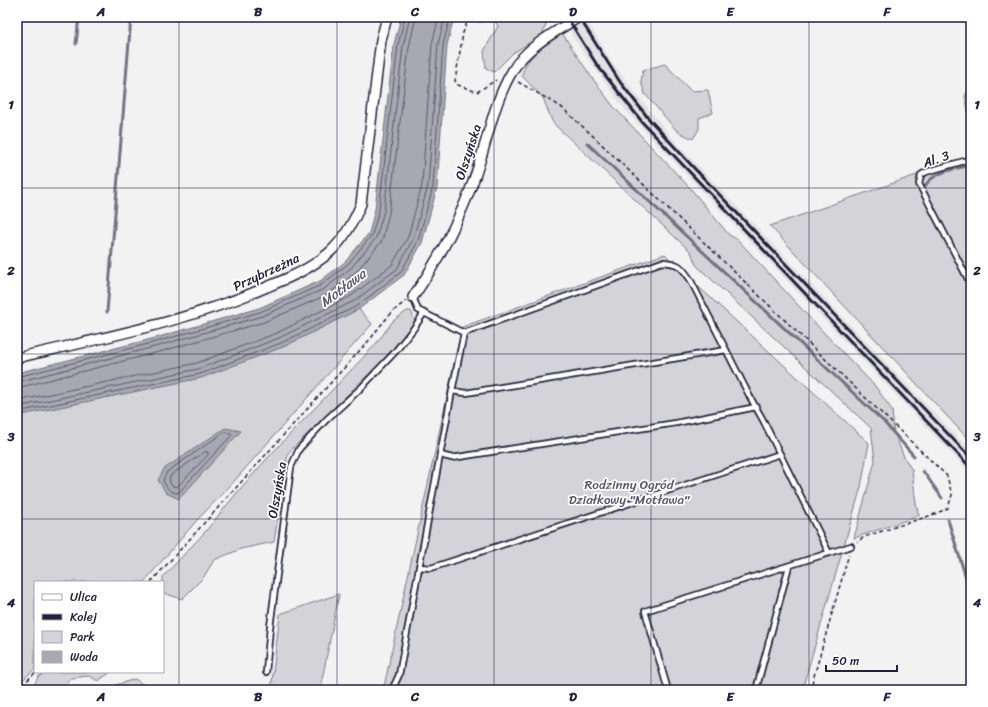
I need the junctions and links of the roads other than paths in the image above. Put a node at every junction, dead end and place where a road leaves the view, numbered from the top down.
1 (387, 17) edge
2 (579, 17) edge
3 (971, 160) edge
4 (971, 285) edge
5 (413, 297) joint
6 (424, 313) junction
7 (463, 332) junction
8 (726, 350) junction
9 (17, 358) edge
10 (452, 391) junction
11 (756, 407) junction
12 (440, 454) junction
13 (780, 454) junction
14 (851, 546) road end
15 (829, 553) junction
16 (789, 566) junction
17 (419, 567) junction
18 (266, 672) dead end
19 (392, 690) edge
20 (668, 690) edge
21 (756, 690) edge

1 - 9 street, Przybrzeżna
2 - 5 street, Olszyńska
3 - 4 lane, Al. 3
5 - 6 lane
6 - 7 lane
6 - 18 lane, Olszyńska
7 - 8 lane
7 - 10 lane
8 - 10 lane
8 - 11 lane
10 - 12 lane
11 - 12 lane
11 - 13 lane
12 - 17 lane
13 - 15 lane
13 - 17 lane
14 - 15 lane
15 - 16 lane
16 - 20 lane
16 - 21 lane
17 - 19 lane

